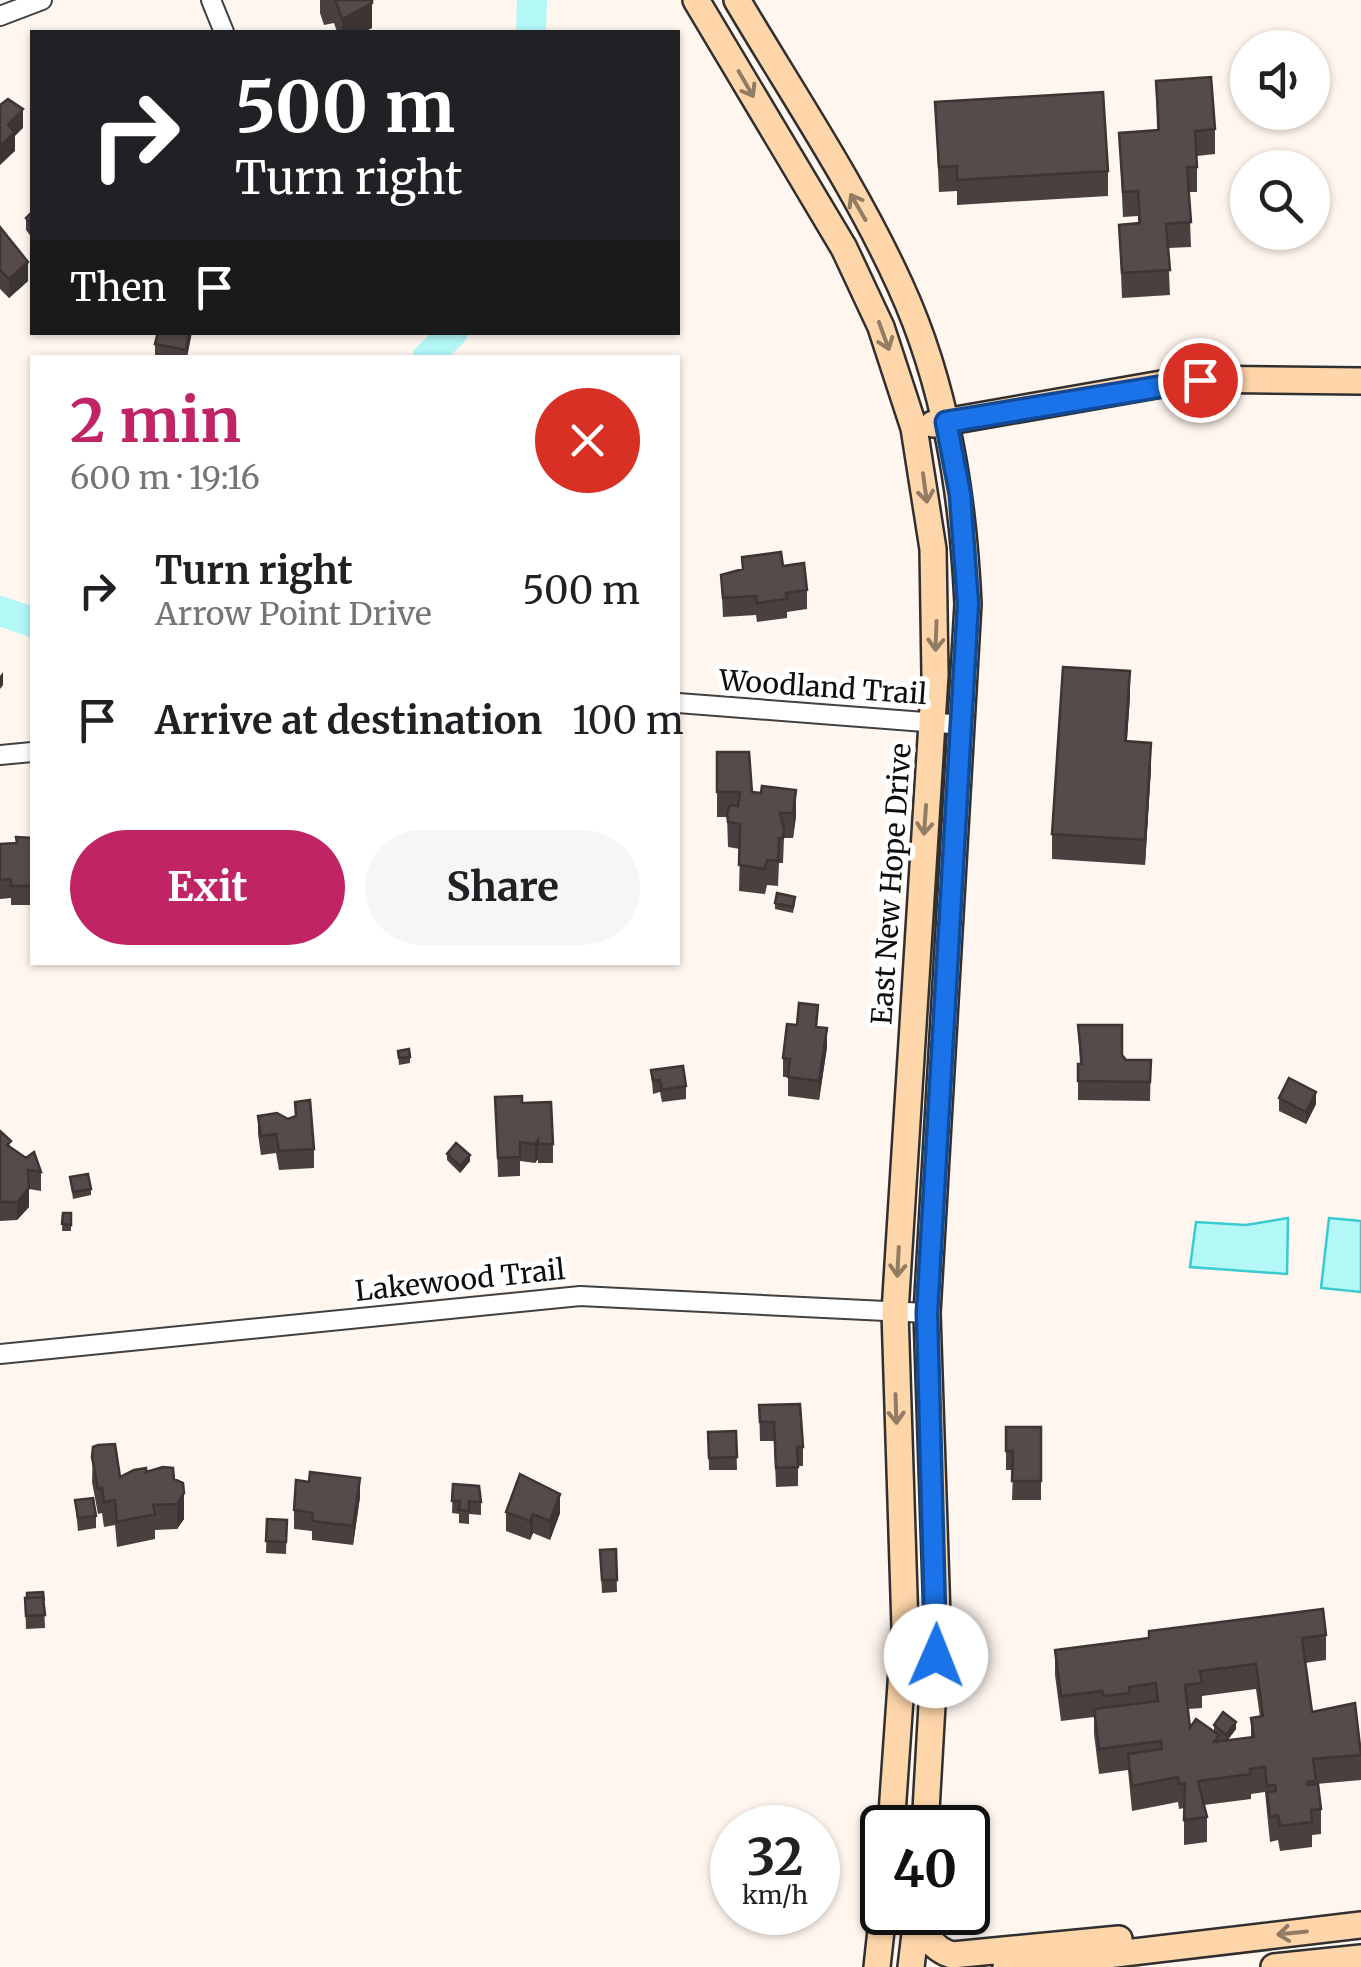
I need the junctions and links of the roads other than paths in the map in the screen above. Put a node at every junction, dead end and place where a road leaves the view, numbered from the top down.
1 (42, 0) edge
2 (212, 0) edge
3 (696, 0) edge
4 (737, 0) edge
5 (0, 16) edge
6 (223, 30) edge
7 (1361, 381) edge
8 (946, 422) junction
9 (914, 428) junction
10 (680, 703) edge
11 (932, 722) junction
12 (964, 725) junction
13 (30, 752) edge
14 (0, 755) edge
15 (895, 1312) junction
16 (927, 1313) junction
17 (0, 1354) edge
18 (892, 1805) edge
19 (926, 1805) edge
20 (1361, 1926) edge
21 (880, 1935) edge
22 (915, 1935) edge
23 (927, 1935) edge
24 (1178, 1950) junction
25 (1361, 1958) edge
26 (877, 1967) edge
27 (911, 1967) edge
28 (1006, 1967) edge
29 (1274, 1967) edge

1 - 5 street
2 - 6 street
3 -> 9 street, East New Hope Drive
8 -> 4 street
7 - 8 street
8 - 9 street
8 - 12 street
9 -> 11 street, East New Hope Drive
10 - 11 street, Woodland Trail
11 - 12 street, Woodland Trail
11 -> 15 street, East New Hope Drive
12 - 16 street
13 - 14 street
15 - 16 street, Lakewood Trail
15 - 17 street, Lakewood Trail
15 -> 18 street, East New Hope Drive
16 - 19 street
20 -> 24 street
21 - 26 street
22 - 27 street
23 - 24 street
24 - 28 street
25 - 29 street

